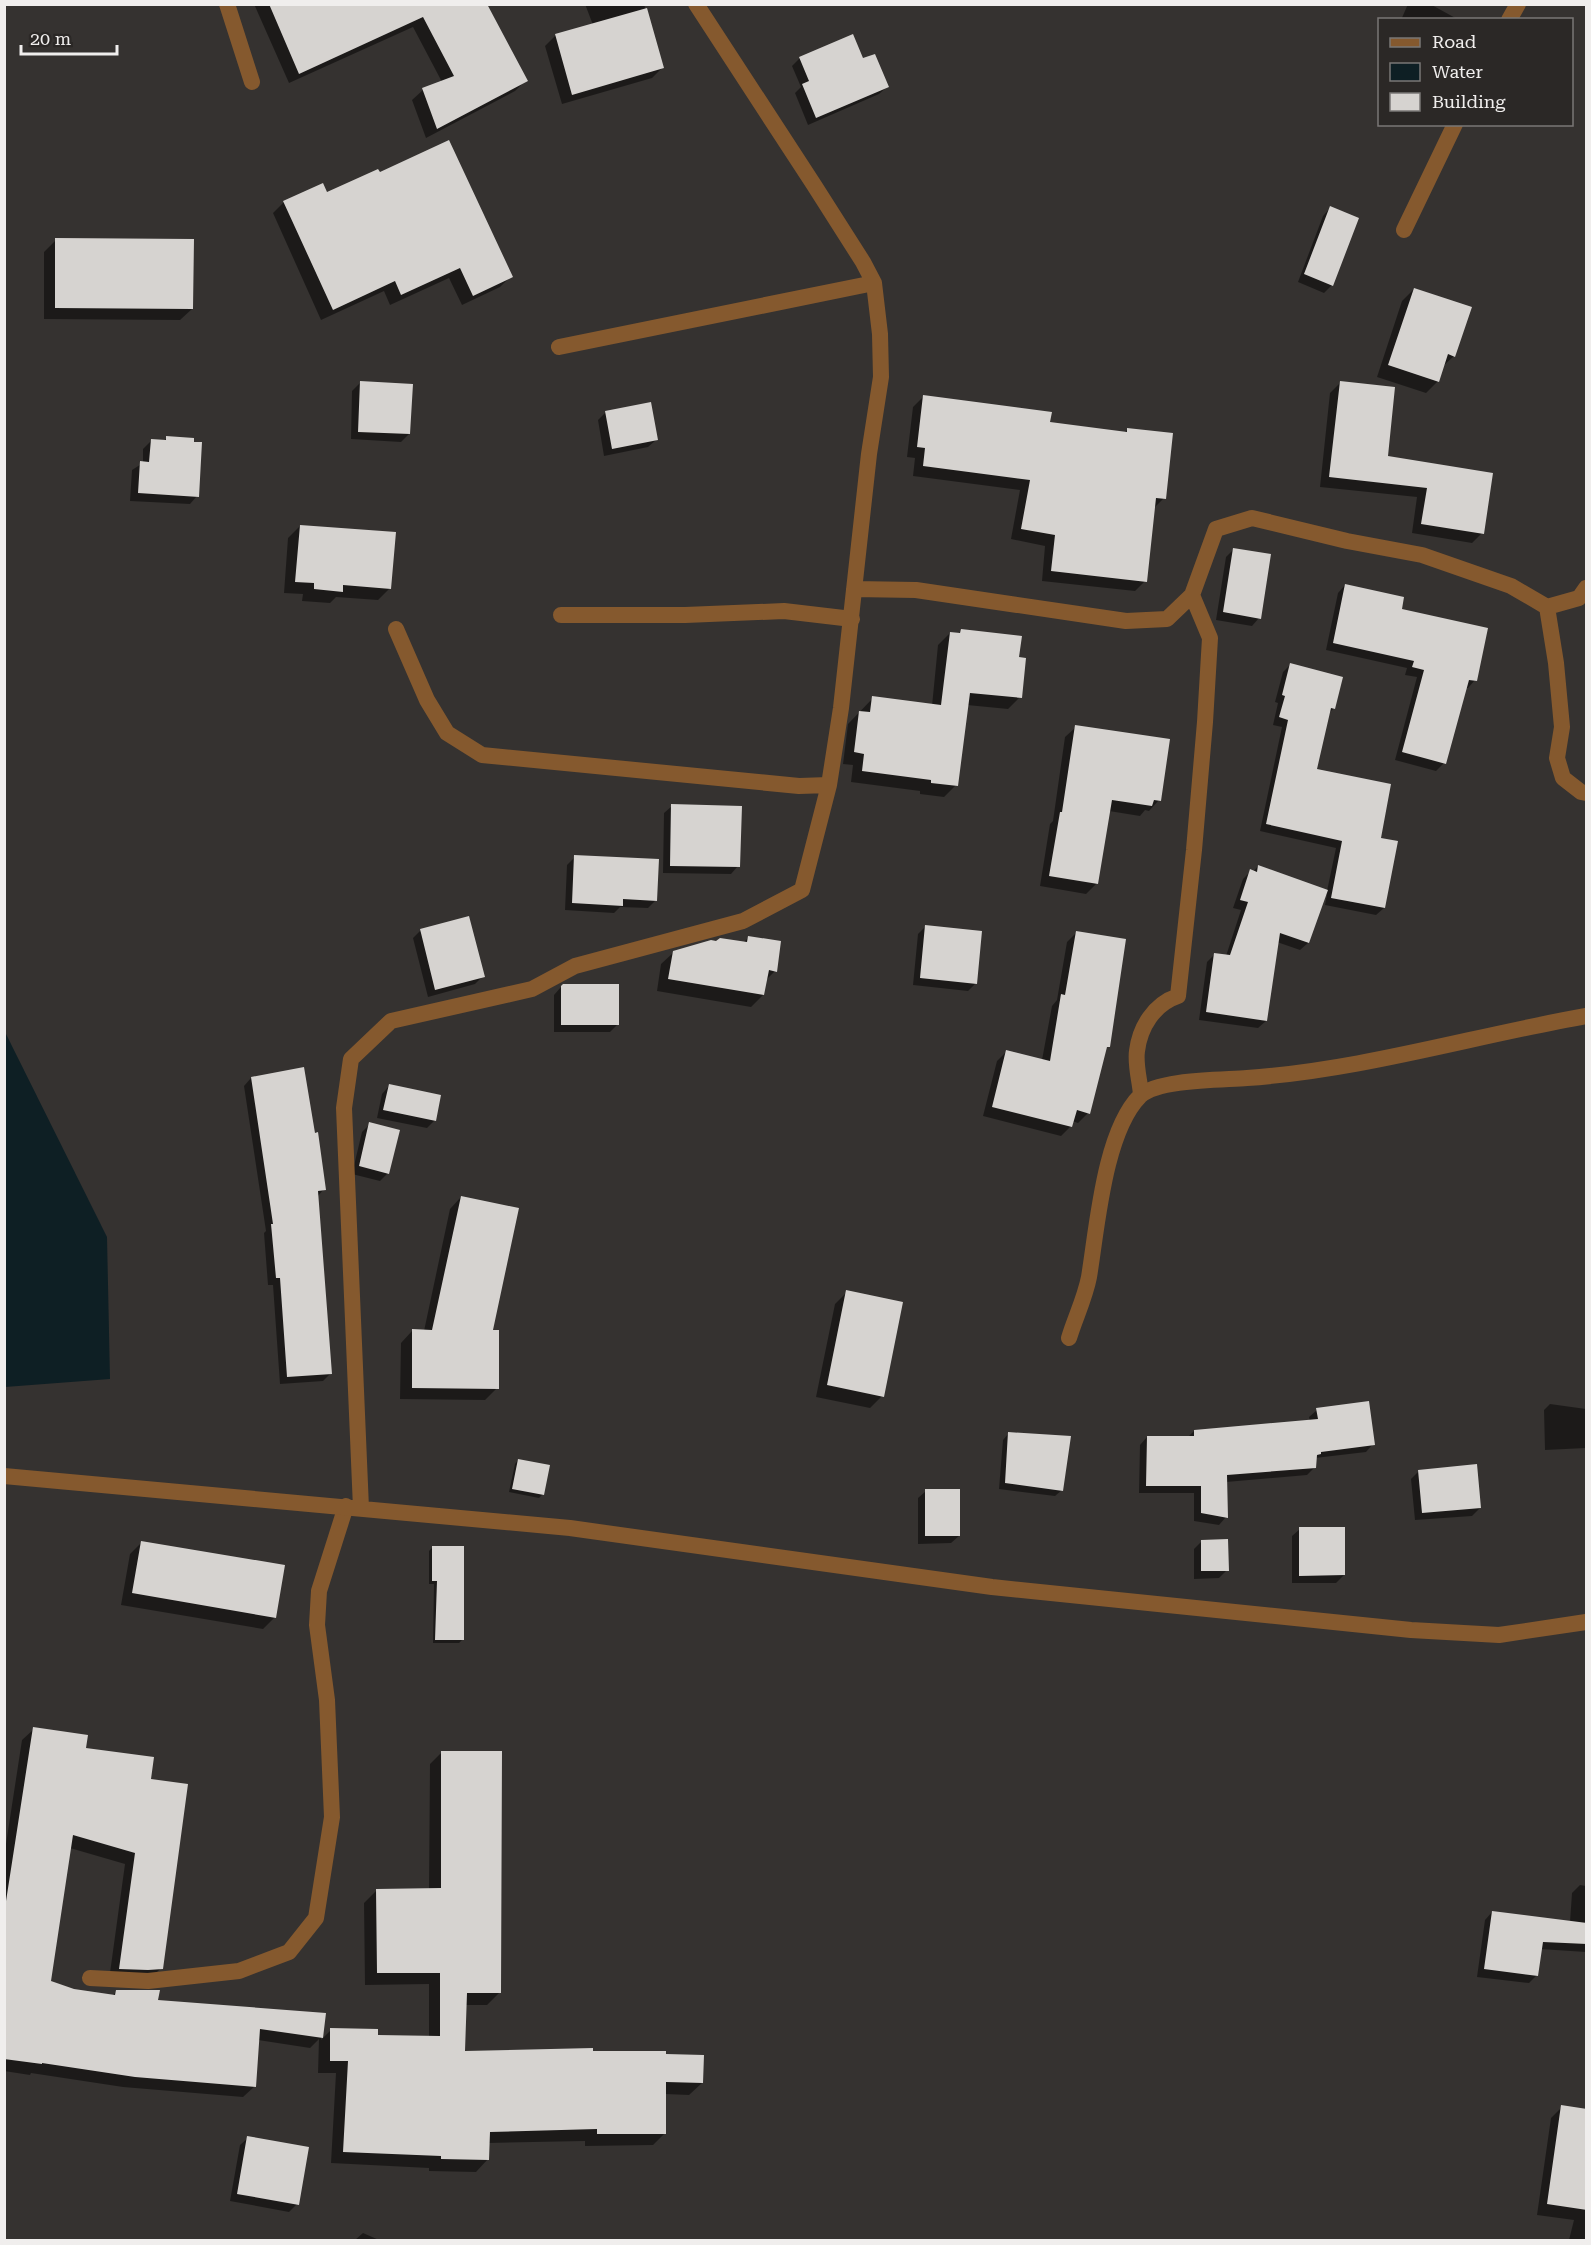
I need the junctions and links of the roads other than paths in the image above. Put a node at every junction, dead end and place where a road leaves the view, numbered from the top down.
1 (226, 4) edge
2 (696, 4) edge
3 (1518, 4) edge
4 (1510, 18) edge
5 (252, 82) dead end
6 (1454, 126) edge
7 (1404, 230) dead end
8 (873, 283) junction
9 (559, 347) dead end
10 (1587, 588) edge
11 (854, 589) junction
12 (1192, 595) junction
13 (1547, 608) junction
14 (561, 615) dead end
15 (852, 619) junction
16 (396, 629) dead end
17 (829, 785) junction
18 (1587, 793) edge
19 (1587, 1016) edge
20 (1141, 1095) junction
21 (1069, 1338) dead end
22 (4, 1476) edge
23 (353, 1507) junction
24 (1587, 1622) edge
25 (90, 1978) dead end

1 - 5 street
2 - 8 street
3 - 4 street
6 - 7 street
8 - 9 street
8 - 11 street
10 - 13 street
11 - 12 street
11 - 15 street
12 - 13 street
12 - 20 street
13 - 18 street
14 - 15 street
15 - 17 street
16 - 17 street
17 - 23 street
19 - 20 street
20 - 21 street
22 - 23 street
23 - 24 street
23 - 25 street

